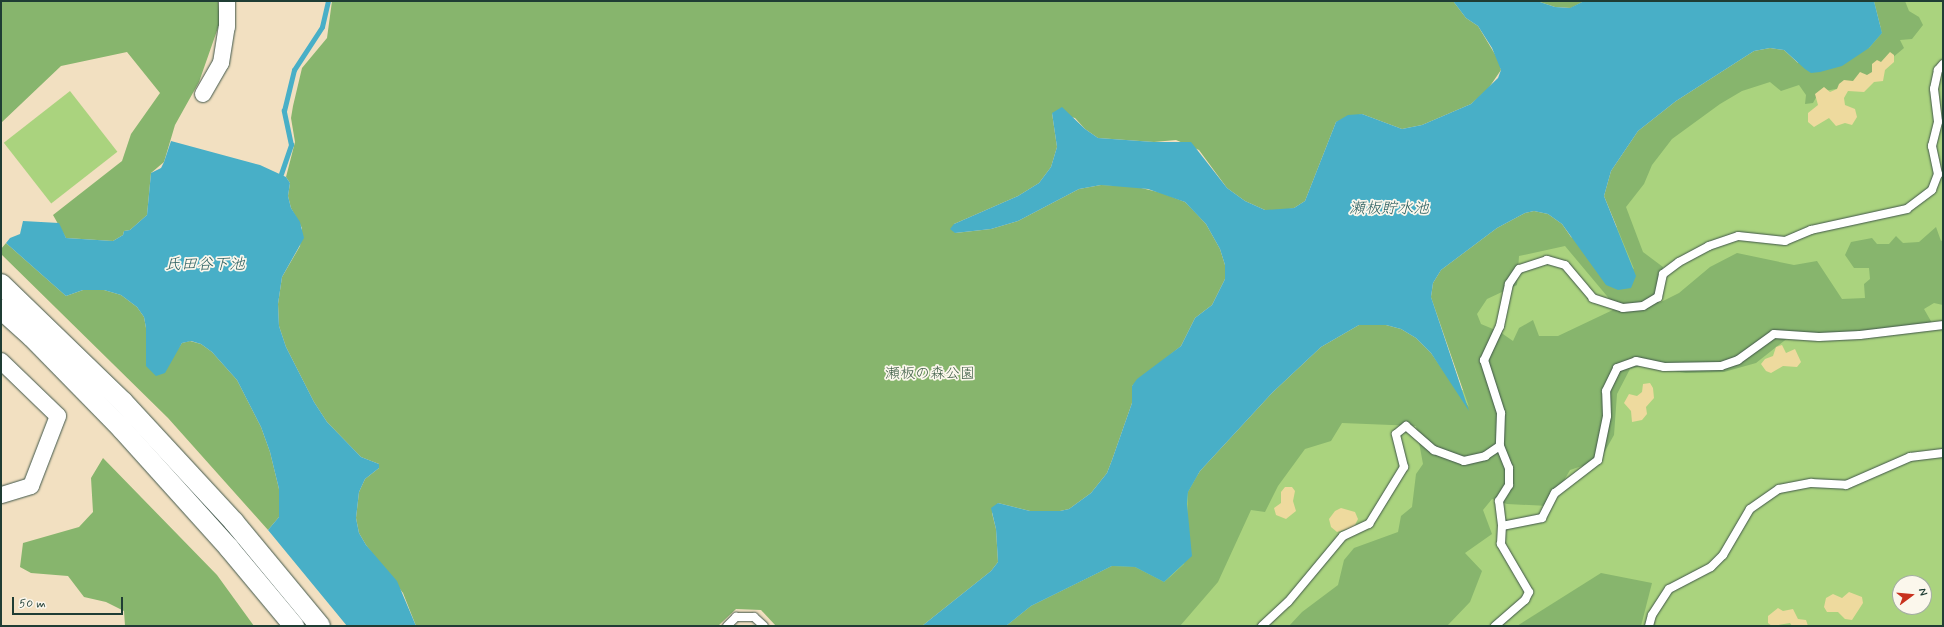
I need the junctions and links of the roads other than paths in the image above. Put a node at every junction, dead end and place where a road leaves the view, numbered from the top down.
1 (227, 1) edge
2 (1943, 64) edge
3 (203, 94) dead end
4 (1, 284) edge
5 (1, 309) edge
6 (1943, 324) edge
7 (1, 360) edge
8 (1500, 446) junction
9 (1943, 453) edge
10 (1, 495) edge
11 (1502, 526) junction
12 (294, 626) edge
13 (320, 626) edge
14 (727, 626) edge
15 (764, 626) edge
16 (1262, 626) edge
17 (1495, 626) edge
18 (1649, 626) edge

1 - 3 street
2 - 8 lane
4 - 13 street
5 - 12 street
6 - 11 lane
7 - 10 street
8 - 11 lane
8 - 16 lane
9 - 18 lane
11 - 17 lane
14 - 15 lane

